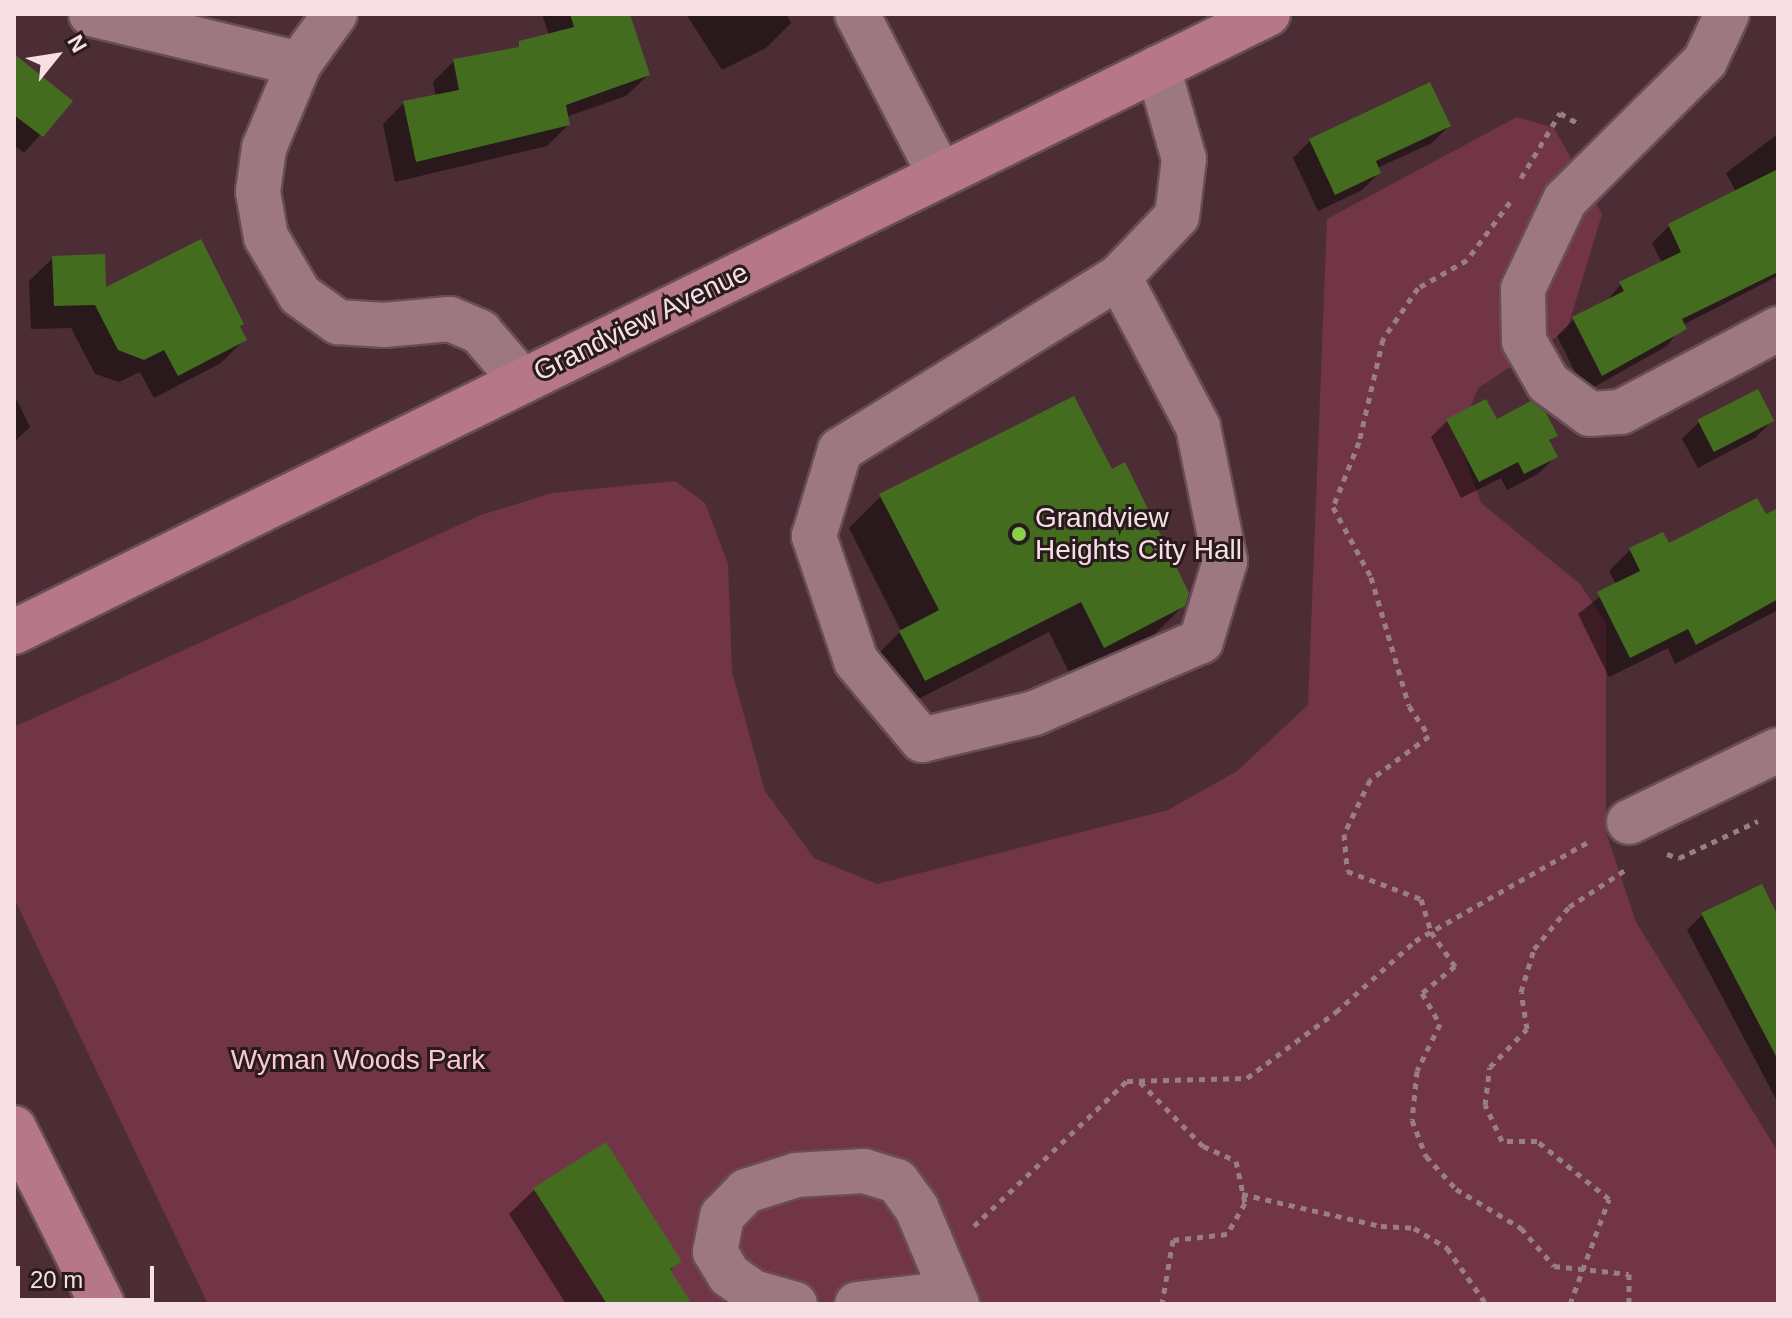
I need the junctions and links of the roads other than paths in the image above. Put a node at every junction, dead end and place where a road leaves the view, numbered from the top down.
1 (91, 14) edge
2 (335, 14) edge
3 (857, 14) edge
4 (1268, 14) edge
5 (1727, 14) edge
6 (299, 64) junction
7 (1158, 68) junction
8 (940, 175) junction
9 (1119, 277) junction
10 (1778, 329) edge
11 (522, 381) junction
12 (14, 632) edge
13 (1778, 750) edge
14 (1618, 827) road end
15 (14, 1128) edge
16 (102, 1304) edge
17 (795, 1304) edge
18 (857, 1304) edge
19 (945, 1304) edge
20 (957, 1304) edge

1 - 6 street
2 - 6 street
3 - 8 street
4 - 7 main road, Grandview Avenue
5 - 10 street
6 - 11 street
7 - 8 main road, Grandview Avenue
7 - 9 street
8 - 11 main road, Grandview Avenue
9 - 9 street
11 - 12 main road, Grandview Avenue
13 - 14 street
15 - 16 main road
17 - 20 street
18 - 19 street

